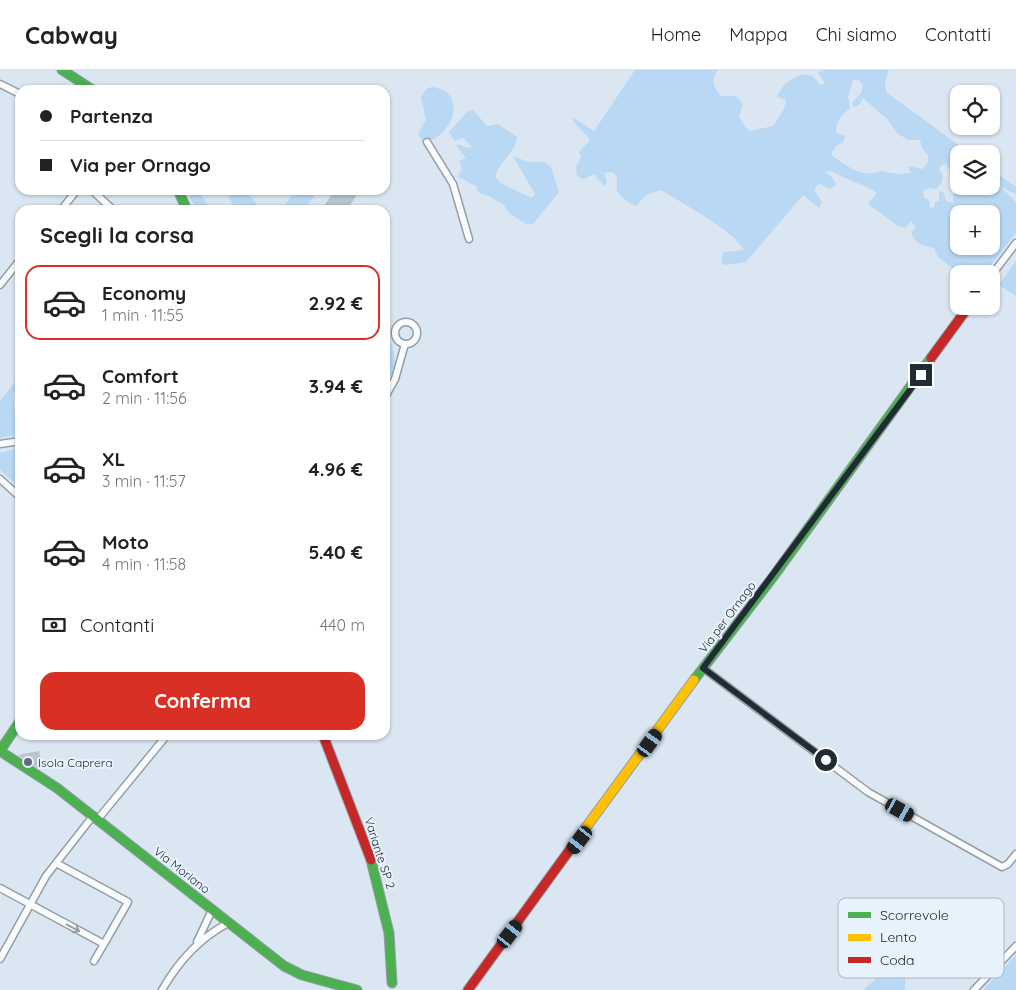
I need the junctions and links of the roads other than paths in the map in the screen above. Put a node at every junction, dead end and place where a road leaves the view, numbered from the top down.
1 (62, 70) edge
2 (0, 84) edge
3 (85, 85) edge
4 (15, 92) edge
5 (428, 142) dead end
6 (73, 195) edge
7 (97, 195) edge
8 (65, 205) edge
9 (108, 205) edge
10 (469, 239) dead end
11 (1016, 243) edge
12 (999, 265) edge
13 (15, 266) edge
14 (0, 285) edge
15 (962, 315) edge
16 (405, 344) dead end
17 (390, 388) edge
18 (15, 442) edge
19 (0, 444) edge
20 (0, 479) edge
21 (15, 492) edge
22 (703, 668) junction
23 (15, 721) edge
24 (15, 729) edge
25 (163, 740) edge
26 (325, 740) edge
27 (0, 744) edge
28 (0, 752) edge
29 (96, 818) junction
30 (1016, 854) edge
31 (56, 863) junction
32 (0, 888) edge
33 (30, 905) junction
34 (212, 910) junction
35 (228, 923) junction
36 (104, 944) junction
37 (196, 946) junction
38 (1016, 946) edge
39 (0, 959) edge
40 (1004, 959) edge
41 (94, 961) dead end
42 (985, 978) edge
43 (392, 983) dead end
44 (162, 990) edge
45 (357, 990) edge
46 (468, 990) edge
47 (974, 990) edge

1 - 3 street
2 - 4 street
5 - 10 street
6 - 8 street
7 - 9 street
11 - 12 street
13 - 14 street
15 - 22 street, Via per Ornago
16 - 17 street
18 - 19 street
20 - 21 street
22 - 30 street
22 - 46 street, Via per Ornago
23 - 27 street
24 - 28 street
25 - 29 street
26 - 43 street, Variante SP 2
28 - 29 street, Via Moriano
29 - 31 street
29 - 34 street, Via Moriano
31 - 33 street
31 - 36 street
32 - 33 street
33 -> 36 street
33 - 39 street
34 - 35 street, Via Moriano
34 - 37 street
35 - 37 street
35 - 45 street, Via Moriano
36 - 41 street
37 - 44 street
38 - 40 street
42 - 47 street

